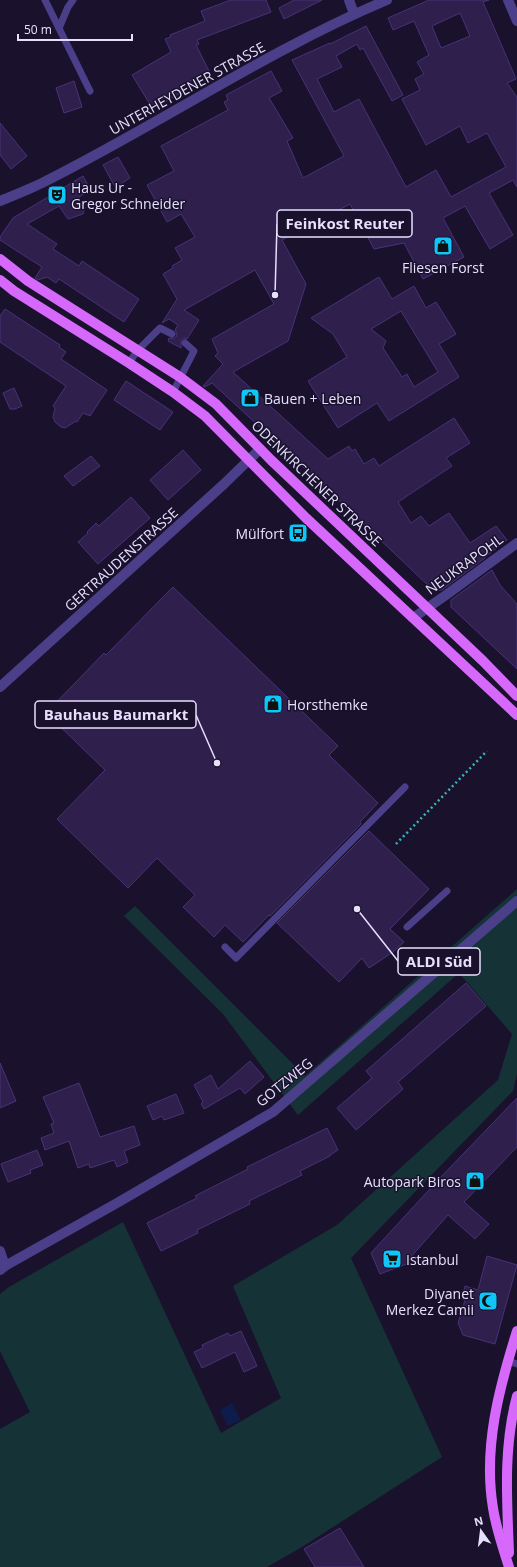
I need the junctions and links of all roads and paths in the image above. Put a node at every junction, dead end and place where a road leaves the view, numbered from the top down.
1 (46, 0) edge
2 (73, 0) edge
3 (349, 0) edge
4 (387, 0) edge
5 (508, 0) edge
6 (354, 14) junction
7 (517, 21) edge
8 (59, 28) junction
9 (90, 91) dead end
10 (0, 202) edge
11 (0, 259) edge
12 (0, 280) edge
13 (172, 334) dead end
14 (185, 343) dead end
15 (137, 350) junction
16 (129, 363) junction
17 (180, 377) junction
18 (173, 392) junction
19 (260, 449) junction
20 (249, 460) junction
21 (517, 543) edge
22 (428, 608) junction
23 (412, 618) junction
24 (0, 687) edge
25 (517, 696) edge
26 (517, 715) edge
27 (487, 751) dead end
28 (405, 787) dead end
29 (396, 844) dead end
30 (447, 891) dead end
31 (517, 901) edge
32 (407, 926) dead end
33 (225, 947) dead end
34 (0, 1251) edge
35 (3, 1268) edge
36 (517, 1331) edge
37 (512, 1362) edge
38 (517, 1396) edge
39 (509, 1567) edge

1 - 8 lane
2 - 8 lane
3 - 6 street
4 - 6 street, UNTERHEYDENER STRASSE
5 - 7 street
6 - 10 street, UNTERHEYDENER STRASSE
8 - 9 lane
11 - 15 main road, ODENKIRCHENER STRASSE
12 - 16 main road
13 - 15 lane
14 - 17 lane
15 - 16 lane
15 - 17 main road, ODENKIRCHENER STRASSE
16 - 18 main road
17 - 18 lane
17 - 19 main road, ODENKIRCHENER STRASSE
18 - 20 main road
19 - 20 street, GERTRAUDENSTRASSE
19 - 22 main road, ODENKIRCHENER STRASSE
20 - 23 main road
20 - 24 street, GERTRAUDENSTRASSE
21 - 22 street, NEUKRAPOHL
22 - 23 street, NEUKRAPOHL
22 - 25 main road, ODENKIRCHENER STRASSE
23 - 26 main road
27 - 29 path
28 - 33 lane
30 - 32 lane
31 - 35 street, GOTZWEG
34 - 35 street
36 - 37 main road
37 - 39 main road
38 - 39 main road

